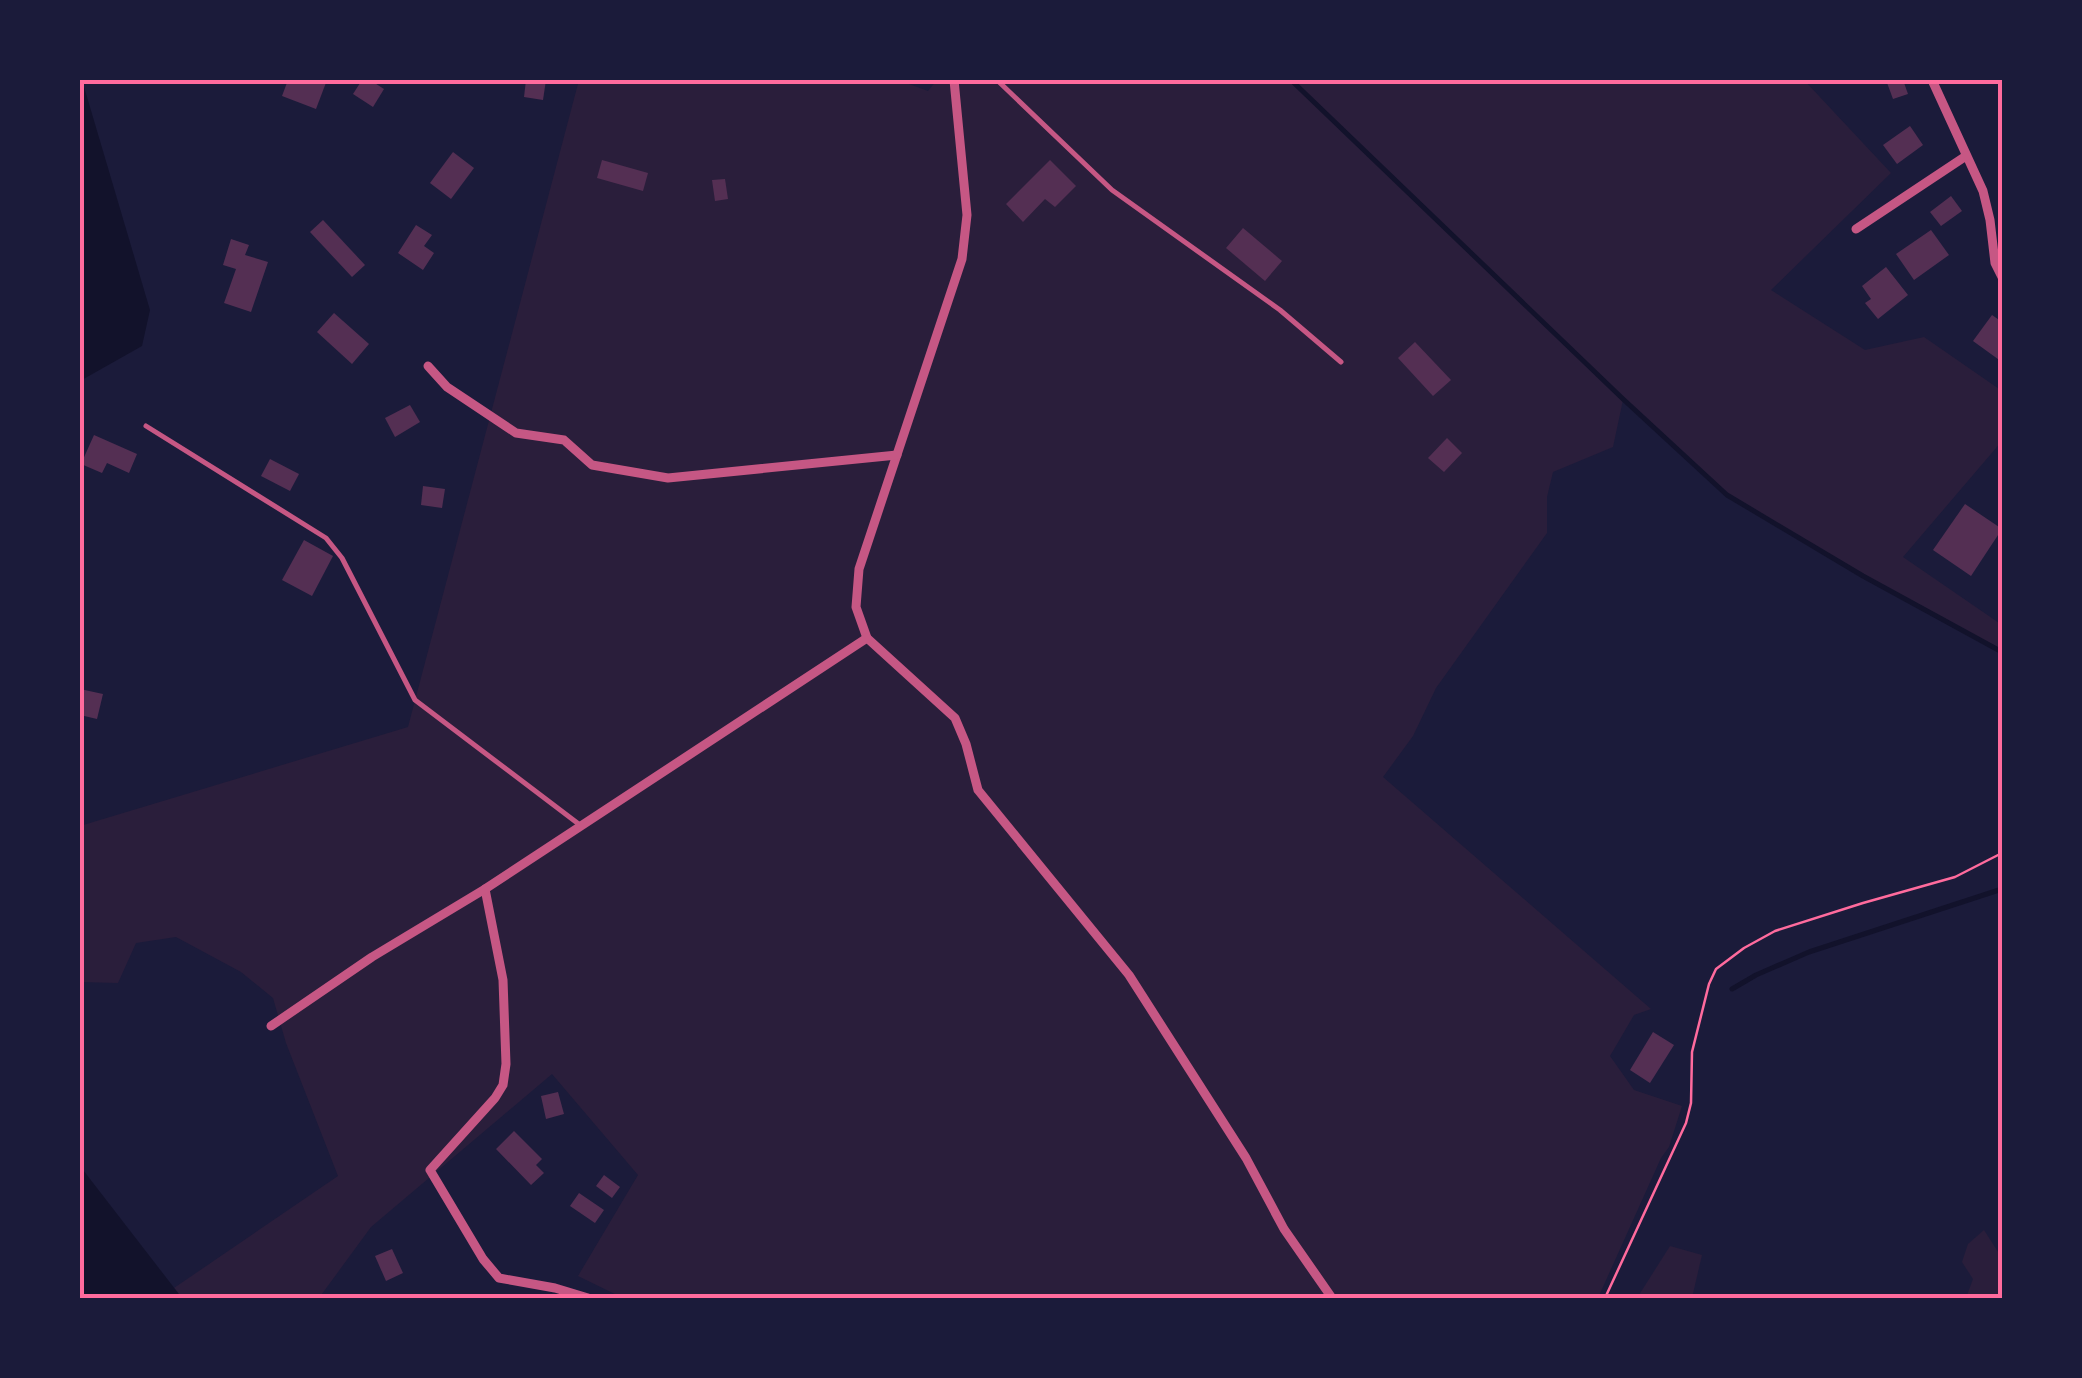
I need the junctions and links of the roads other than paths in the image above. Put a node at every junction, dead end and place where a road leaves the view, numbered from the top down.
1 (954, 80) edge
2 (996, 80) edge
3 (1932, 80) edge
4 (1966, 156) junction
5 (1856, 229) dead end
6 (2002, 277) edge
7 (1341, 362) dead end
8 (428, 366) dead end
9 (146, 426) dead end
10 (897, 455) junction
11 (867, 638) junction
12 (580, 825) junction
13 (485, 889) junction
14 (271, 1026) dead end
15 (588, 1298) edge
16 (1332, 1298) edge

1 - 10 street
2 - 7 lane
3 - 4 street
4 - 5 street
4 - 6 street
8 - 10 street
9 - 12 lane
10 - 11 street
11 - 12 street
11 - 16 street
12 - 13 street
13 - 14 street
13 - 15 street

